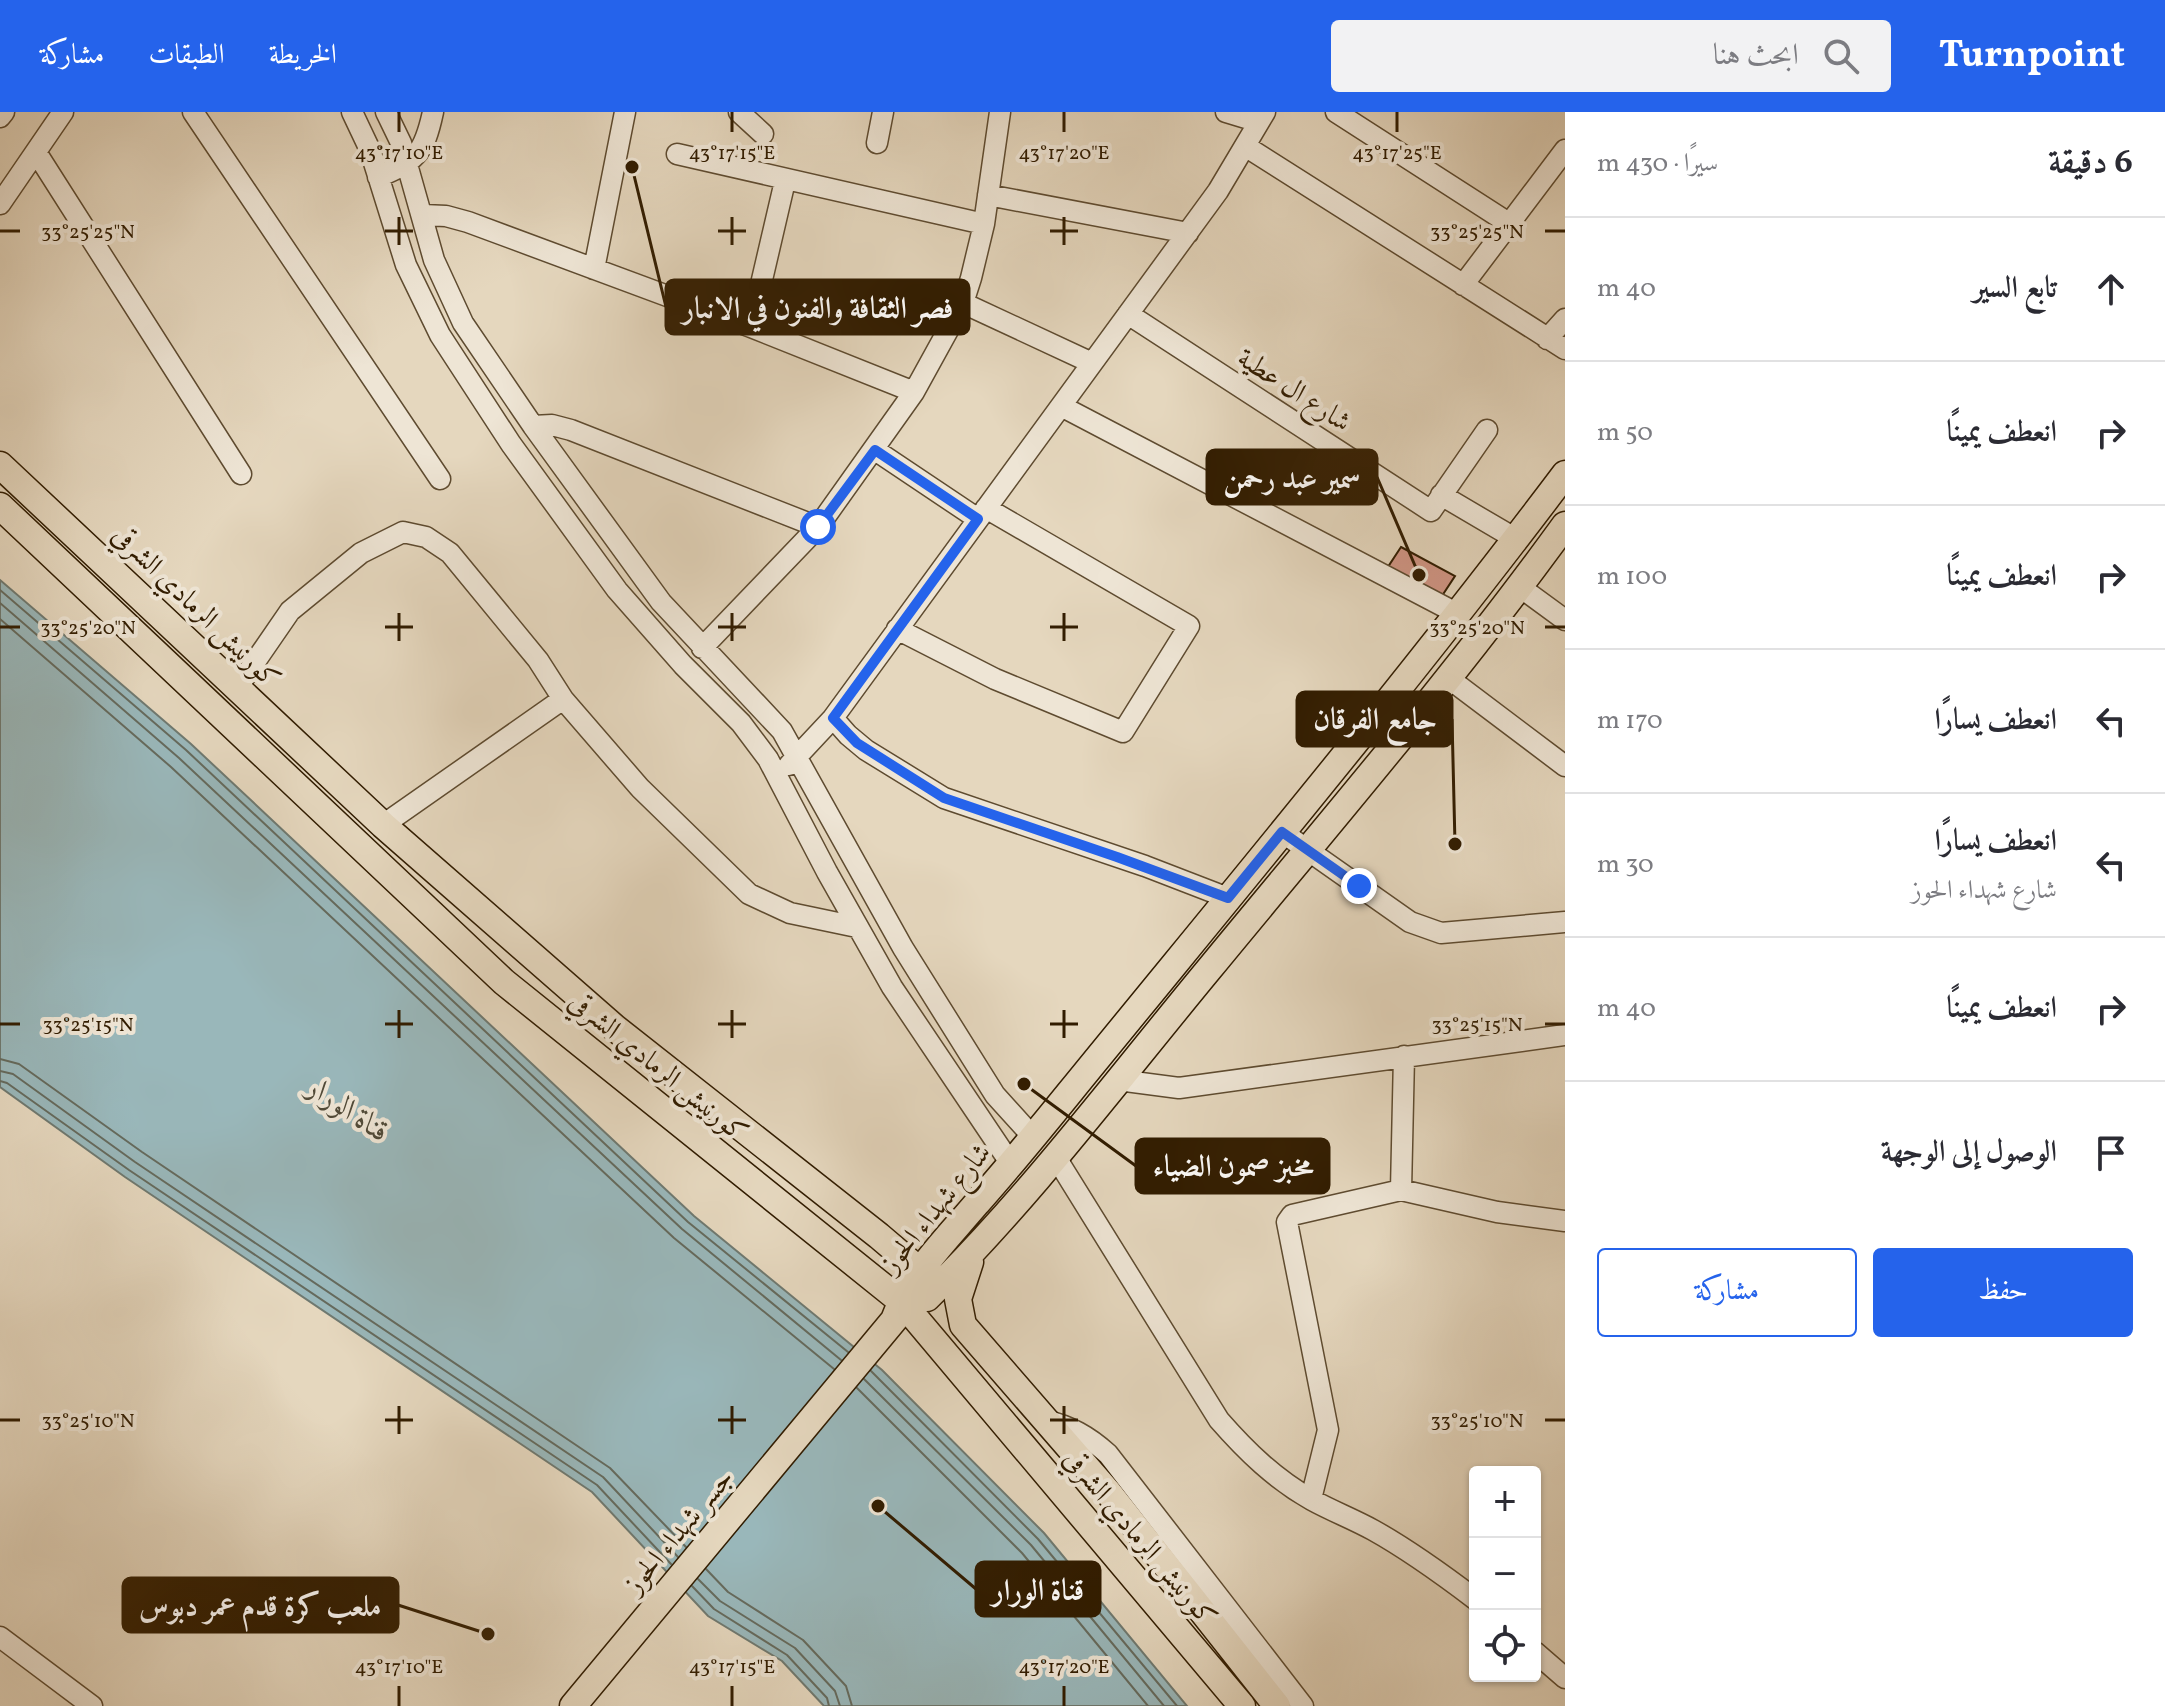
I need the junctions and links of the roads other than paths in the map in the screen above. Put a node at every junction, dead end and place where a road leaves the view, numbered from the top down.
1 (4, 112) edge
2 (63, 112) edge
3 (193, 112) edge
4 (352, 112) edge
5 (386, 112) edge
6 (433, 112) edge
7 (625, 112) edge
8 (739, 112) edge
9 (883, 112) edge
10 (1000, 112) edge
11 (1226, 112) edge
12 (1336, 112) edge
13 (0, 117) edge
14 (1262, 117) edge
15 (763, 134) dead end
16 (877, 143) dead end
17 (1245, 146) junction
18 (1565, 150) edge
19 (36, 152) junction
20 (677, 154) dead end
21 (408, 164) junction
22 (378, 177) junction
23 (785, 181) junction
24 (988, 195) junction
25 (0, 204) edge
26 (423, 215) junction
27 (984, 224) junction
28 (1510, 224) junction
29 (1188, 233) junction
30 (594, 269) junction
31 (1463, 285) junction
32 (963, 303) junction
33 (1128, 314) junction
34 (1565, 319) edge
35 (751, 327) junction
36 (1556, 344) edge
37 (1092, 363) junction
38 (914, 392) junction
39 (1061, 406) junction
40 (533, 426) junction
41 (1487, 430) dead end
42 (875, 450) junction
43 (0, 465) edge
44 (241, 474) dead end
45 (1565, 474) edge
46 (440, 479) dead end
47 (1436, 503) junction
48 (0, 506) edge
49 (982, 513) junction
50 (1565, 525) edge
51 (818, 527) junction
52 (1516, 539) junction
53 (132, 587) junction
54 (1520, 587) junction
55 (110, 607) junction
56 (1458, 614) junction
57 (1565, 620) edge
58 (897, 629) junction
59 (702, 648) junction
60 (1447, 677) junction
61 (237, 688) junction
62 (563, 699) junction
63 (833, 718) junction
64 (798, 758) junction
65 (1565, 766) edge
66 (777, 776) junction
67 (383, 825) junction
68 (1282, 832) junction
69 (1307, 850) junction
70 (1228, 898) junction
71 (1564, 921) edge
72 (857, 927) junction
73 (1565, 1035) edge
74 (1404, 1056) junction
75 (1118, 1080) junction
76 (1033, 1137) junction
77 (1055, 1156) junction
78 (1011, 1164) junction
79 (1401, 1190) junction
80 (1565, 1221) edge
81 (953, 1229) junction
82 (879, 1236) junction
83 (976, 1248) junction
84 (930, 1278) junction
85 (902, 1311) junction
86 (1010, 1381) junction
87 (986, 1404) junction
88 (1044, 1420) junction
89 (1311, 1499) junction
90 (1469, 1594) edge
91 (0, 1637) edge
92 (1541, 1657) edge
93 (1565, 1678) edge
94 (92, 1706) edge
95 (573, 1706) edge
96 (1242, 1706) edge
97 (1277, 1706) edge
98 (1303, 1706) edge

1 - 13 street
2 - 19 street
3 - 46 street
4 - 22 street
5 - 21 street
6 - 21 street
7 - 30 street
8 - 15 street
9 - 16 street
10 - 24 street
11 - 14 street
12 - 28 street
14 - 17 street
17 - 29 street
17 - 31 street
18 - 28 street
19 - 25 street
19 - 44 street
20 - 23 street
21 - 22 street
21 - 26 street
22 - 66 street
23 - 27 street
23 - 35 street
24 - 27 street
24 - 29 street
26 - 30 street
26 - 40 street
27 - 32 street
28 - 31 street
29 - 33 street
30 - 35 street
31 - 36 street
32 - 37 street
32 - 38 street
33 - 37 street
33 - 47 street, شارع ال عطية
34 - 36 street
35 - 38 street
37 - 39 street
38 - 42 street
39 - 49 street
39 - 56 street
40 - 51 street
40 - 59 street
41 - 47 street
42 - 49 street
42 - 51 street
43 - 53 main road, كورنيش الرمادي الشرقي
45 - 52 main road, شارع شهداء الحوز
47 - 52 street, شارع ال عطية
48 - 55 main road, كورنيش الرمادي الشرقي
49 - 58 street
49 - 58 street
50 - 54 main road, شارع شهداء الحوز
51 - 59 street
52 - 56 main road, شارع شهداء الحوز
53 - 55 main road
53 - 61 main road, كورنيش الرمادي الشرقي
54 - 57 street
54 - 60 main road, شارع شهداء الحوز
55 - 85 main road, كورنيش الرمادي الشرقي
56 - 68 main road, شارع شهداء الحوز
58 - 63 street
59 - 64 street
60 - 65 street
60 - 69 main road, شارع شهداء الحوز
61 - 62 street
61 - 67 main road, كورنيش الرمادي الشرقي
62 - 67 street
62 - 72 street
63 - 64 street
63 - 70 street
64 - 66 street
64 - 76 street
66 - 72 street
67 - 82 main road, كورنيش الرمادي الشرقي
68 - 69 street
68 - 70 main road, شارع شهداء الحوز
69 - 71 street
69 - 75 main road, شارع شهداء الحوز
70 - 76 main road, شارع شهداء الحوز
72 - 78 street
73 - 74 street
74 - 75 street
74 - 79 street
75 - 77 main road, شارع شهداء الحوز
76 - 78 main road, شارع شهداء الحوز
77 - 83 main road, شارع شهداء الحوز
77 - 89 street
78 - 81 main road, شارع شهداء الحوز
79 - 80 street
79 - 89 street
81 - 82 main road
81 - 84 main road, شارع شهداء الحوز
82 - 84 main road, كورنيش الرمادي الشرقي
83 - 84 main road, شارع شهداء الحوز
83 - 86 main road, كورنيش الرمادي الشرقي
84 - 85 main road, شارع شهداء الحوز
85 - 87 main road, كورنيش الرمادي الشرقي
85 - 95 main road, جسر شهداء الحوز
86 - 87 main road
86 - 88 main road, كورنيش الرمادي الشرقي
87 - 96 main road, كورنيش الرمادي الشرقي
88 - 97 main road, كورنيش الرمادي الشرقي
88 - 98 street
89 - 90 street
91 - 94 street
92 - 93 street

